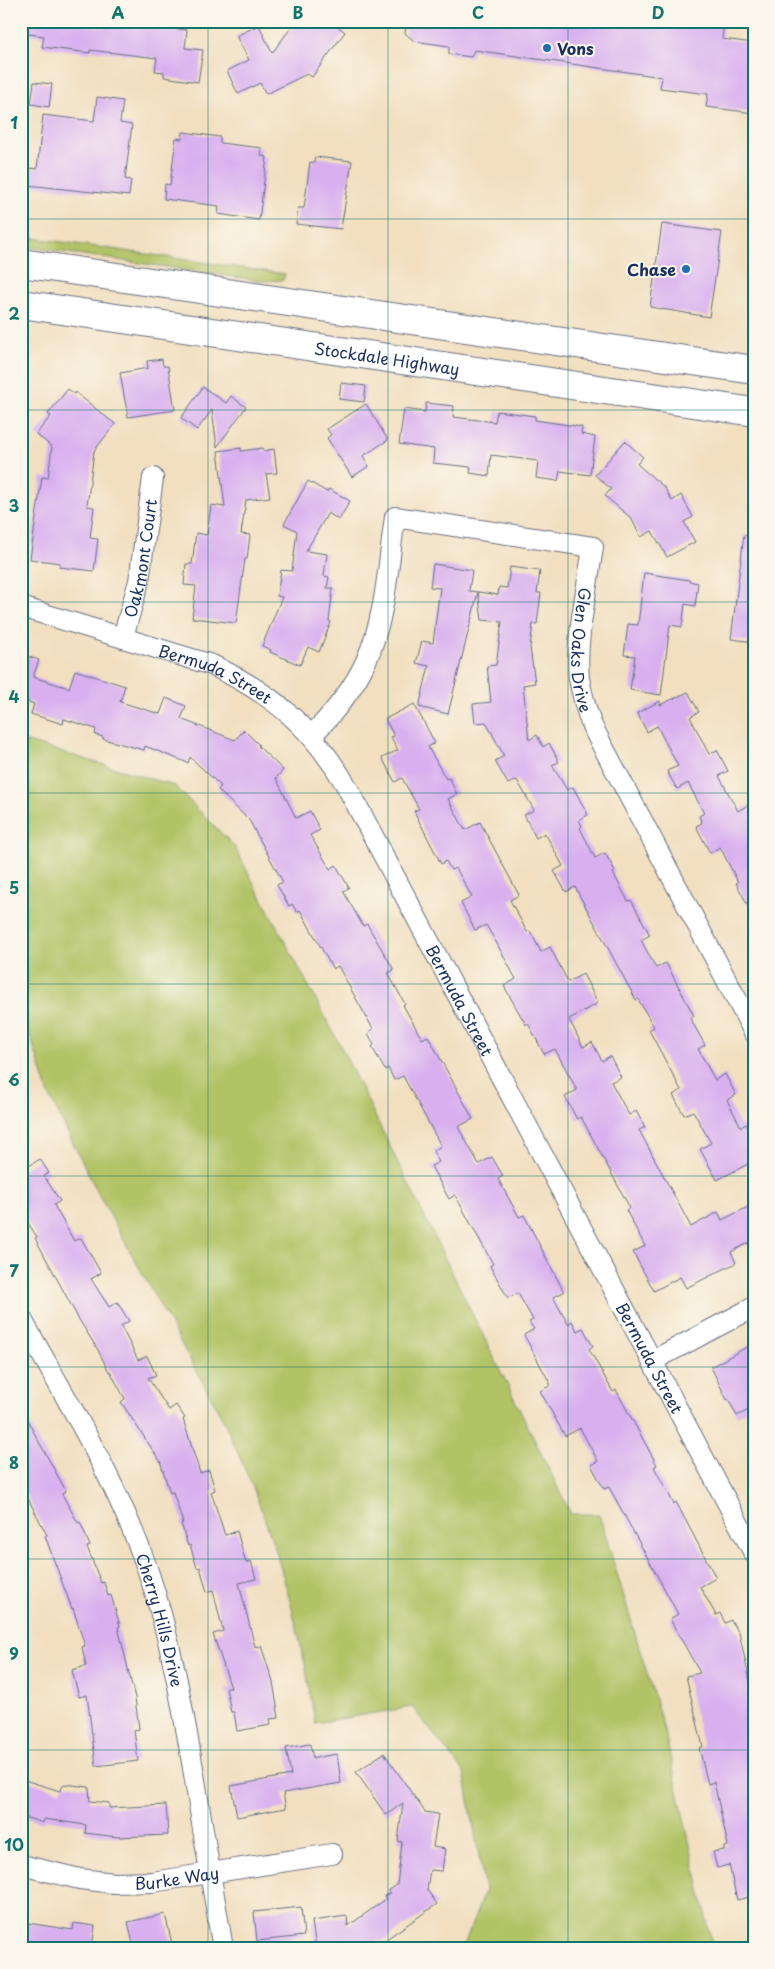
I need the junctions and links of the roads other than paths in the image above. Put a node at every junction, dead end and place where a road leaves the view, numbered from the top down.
1 (21, 263) edge
2 (21, 304) edge
3 (754, 370) edge
4 (754, 412) edge
5 (153, 478) dead end
6 (21, 607) edge
7 (123, 637) junction
8 (312, 735) junction
9 (754, 1032) edge
10 (754, 1307) edge
11 (21, 1318) edge
12 (652, 1361) junction
13 (754, 1553) edge
14 (332, 1854) dead end
15 (21, 1865) edge
16 (210, 1874) junction
17 (222, 1948) edge

1 - 3 main road
2 - 4 main road, Stockdale Highway
5 - 7 street, Oakmont Court
6 - 7 street, Bermuda Street
7 - 8 street, Bermuda Street
8 - 9 street, Glen Oaks Drive
8 - 12 street, Bermuda Street
10 - 12 street
11 - 16 street, Cherry Hills Drive
12 - 13 street, Bermuda Street
14 - 16 street, Burke Way
15 - 16 street, Burke Way
16 - 17 street, Cherry Hills Drive

